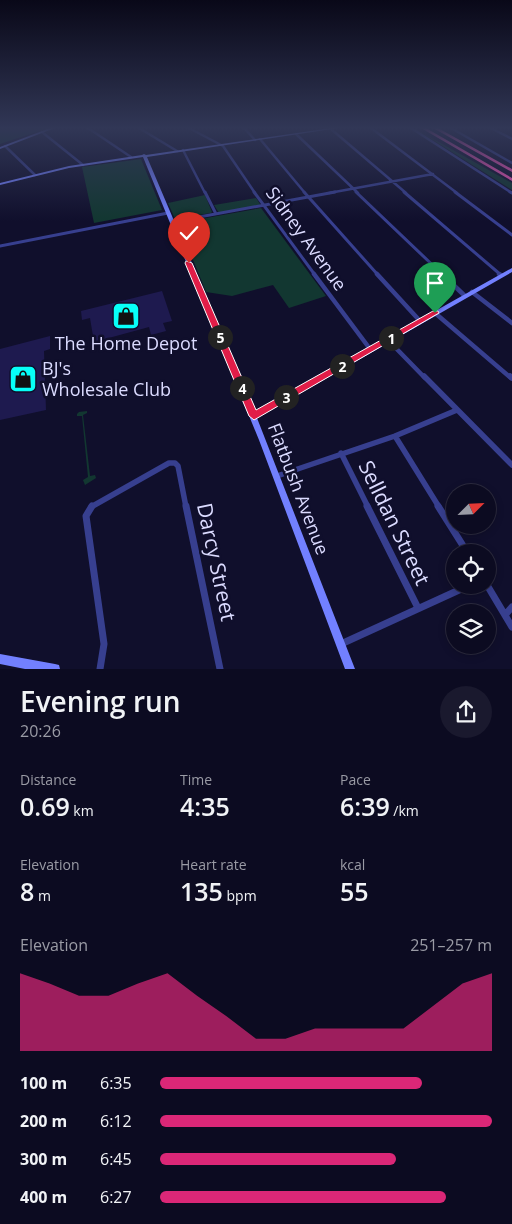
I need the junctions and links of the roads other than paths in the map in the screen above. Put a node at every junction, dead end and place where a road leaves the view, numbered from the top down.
1 (16, 159) edge
2 (76, 159) edge
3 (117, 159) edge
4 (145, 159) edge
5 (187, 159) edge
6 (232, 159) edge
7 (275, 159) edge
8 (322, 159) edge
9 (366, 159) edge
10 (413, 159) edge
11 (460, 159) edge
12 (476, 159) edge
13 (491, 159) edge
14 (83, 165) junction
15 (512, 171) edge
16 (433, 174) junction
17 (35, 175) junction
18 (512, 180) edge
19 (394, 183) junction
20 (0, 184) edge
21 (353, 190) junction
22 (512, 192) edge
23 (309, 198) junction
24 (264, 206) junction
25 (168, 213) junction
26 (216, 214) junction
27 (172, 222) junction
28 (512, 235) edge
29 (0, 246) edge
30 (512, 270) edge
31 (501, 275) junction
32 (472, 292) junction
33 (465, 296) junction
34 (435, 313) junction
35 (420, 321) junction
36 (512, 322) edge
37 (388, 340) junction
38 (370, 349) junction
39 (512, 378) edge
40 (457, 410) junction
41 (254, 416) junction
42 (395, 436) junction
43 (341, 453) junction
44 (512, 465) edge
45 (277, 476) junction
46 (462, 544) edge
47 (450, 594) edge
48 (492, 594) edge
49 (418, 608) junction
50 (512, 608) edge
51 (505, 615) junction
52 (512, 627) edge
53 (341, 644) junction
54 (0, 660) edge
55 (55, 669) edge
56 (100, 669) edge
57 (220, 669) edge
58 (350, 669) edge

1 - 17 street
2 - 14 street
3 - 14 street
4 - 25 street, Flatbush Avenue
5 - 26 street
6 - 24 street, Sidney Avenue
7 - 23 street
8 - 21 street
9 - 19 street
10 - 16 street
11 - 22 street
12 - 18 highway
13 - 15 highway
14 - 17 street
16 - 19 street
16 - 28 street
17 - 20 street
19 - 21 street
19 - 31 street
21 - 23 street
21 - 33 street
23 - 24 street
23 - 35 street
24 - 26 street
24 - 38 street, Sidney Avenue
25 - 27 street, Flatbush Avenue
25 - 29 street
26 - 27 street
27 - 41 street, Flatbush Avenue
30 - 31 street
31 - 32 street
32 - 33 street
32 - 36 street
33 - 34 street
34 - 35 street
34 - 39 street
35 - 37 street
37 - 38 street
37 - 40 street
38 - 41 street
40 - 42 street
40 - 44 street
41 - 45 street, Flatbush Avenue
42 - 43 street
42 - 46 street
43 - 45 street
43 - 49 street, Selldan Street
45 - 53 street, Flatbush Avenue
47 - 49 street
48 - 51 street
49 - 53 street
50 - 51 street
51 - 52 street
53 - 58 street, Flatbush Avenue
54 - 55 street
56 - 57 street, Darcy Street

